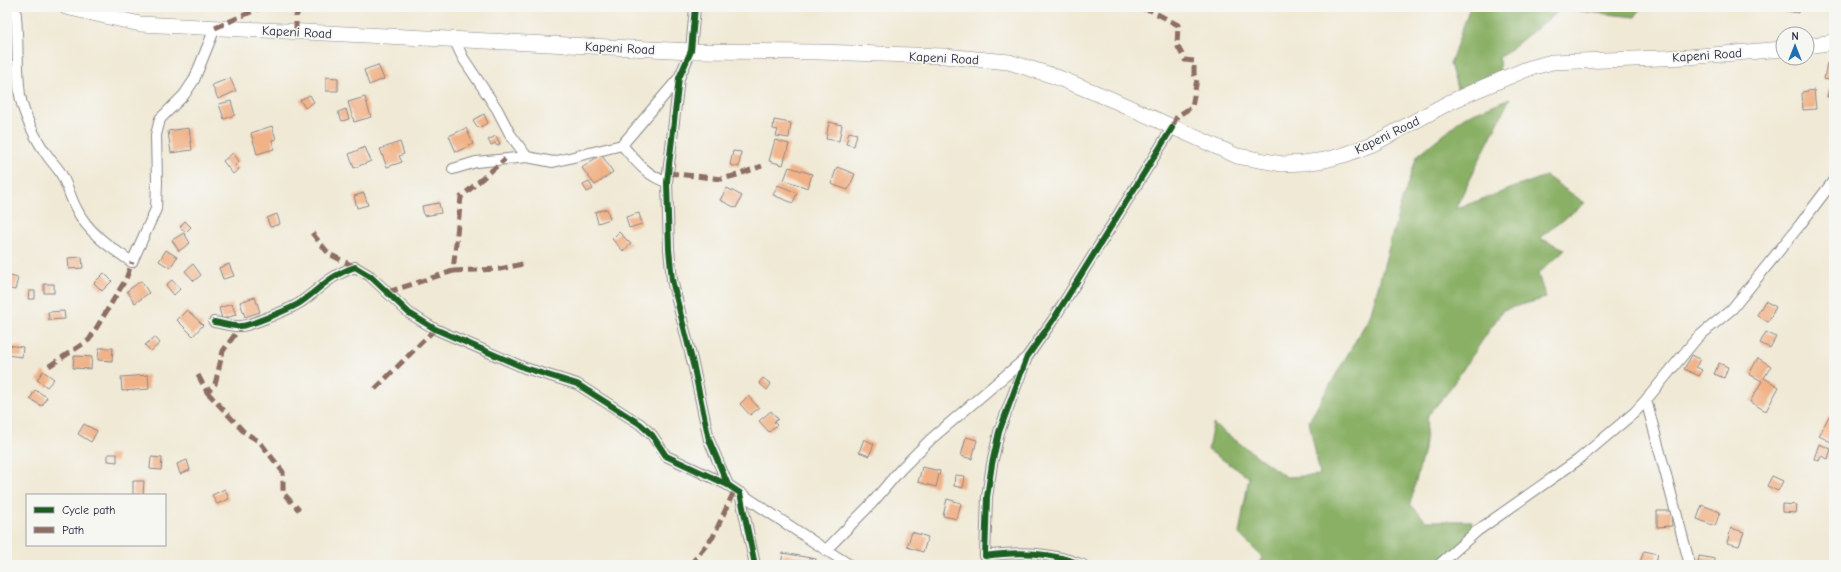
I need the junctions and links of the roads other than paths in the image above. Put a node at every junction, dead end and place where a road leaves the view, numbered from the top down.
1 (15, 7) edge
2 (66, 7) edge
3 (694, 7) edge
4 (215, 28) junction
5 (454, 39) junction
6 (1834, 42) edge
7 (1815, 45) edge
8 (1775, 50) edge
9 (691, 51) junction
10 (679, 78) junction
11 (1172, 128) junction
12 (622, 145) junction
13 (527, 157) junction
14 (453, 169) dead end
15 (1834, 180) edge
16 (667, 182) junction
17 (214, 322) dead end
18 (1027, 357) junction
19 (1646, 400) junction
20 (728, 485) junction
21 (740, 493) junction
22 (826, 550) junction
23 (984, 561) edge
24 (755, 565) edge
25 (850, 565) edge
26 (1083, 565) edge
27 (1439, 565) edge
28 (1690, 565) edge

1 - 4 street
2 - 4 main road, Kapeni Road
3 - 9 street
4 - 5 main road, Kapeni Road
5 - 9 main road, Kapeni Road
5 - 13 street
6 - 7 main road
8 - 11 main road, Kapeni Road
9 - 10 street
9 - 11 main road, Kapeni Road
10 - 12 street
10 - 16 street
11 - 18 street
12 - 13 street
12 - 16 street
13 - 14 street
15 - 19 street
16 - 20 street
17 - 20 street
18 - 22 street
18 - 23 street
19 - 27 street
19 - 28 street
20 - 21 street
21 - 22 street
21 - 24 street
22 - 25 street
23 - 26 street

